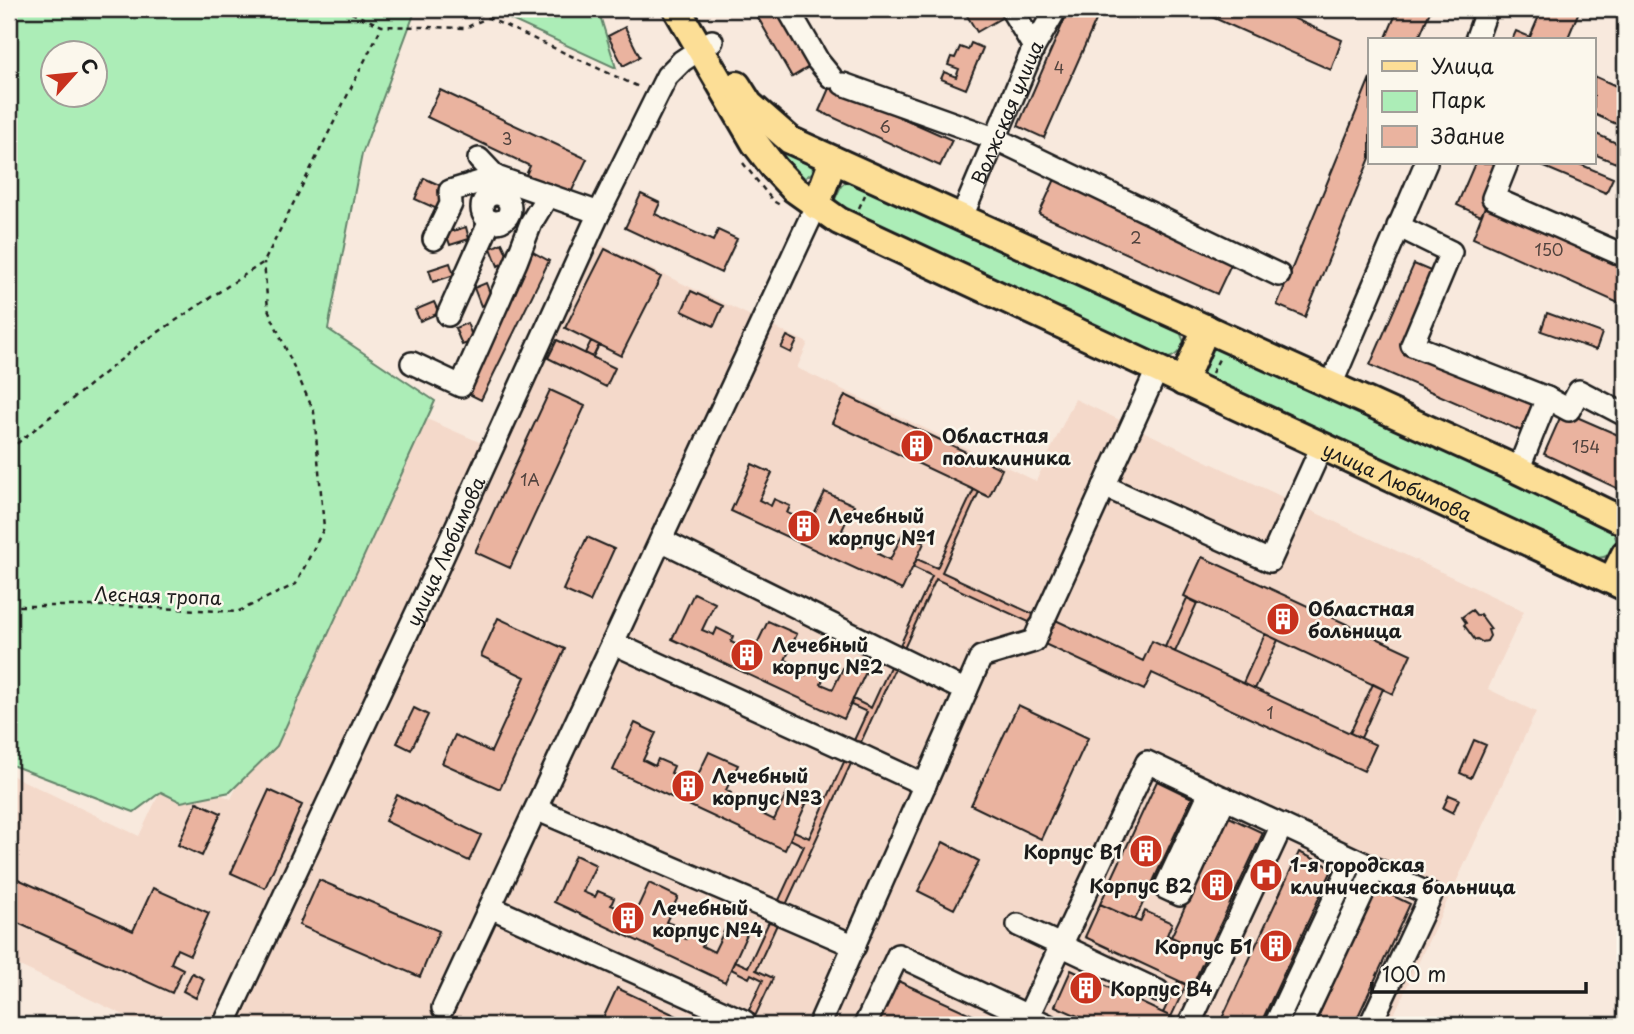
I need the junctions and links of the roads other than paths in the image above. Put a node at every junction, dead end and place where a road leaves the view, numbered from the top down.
1 (677, 9) edge
2 (693, 9) edge
3 (788, 9) edge
4 (1011, 9) edge
5 (1056, 9) edge
6 (1487, 9) edge
7 (1477, 38) edge
8 (706, 45) junction
9 (1034, 47) junction
10 (994, 138) junction
11 (479, 159) dead end
12 (833, 160) junction
13 (1426, 164) edge
14 (1507, 164) edge
15 (548, 195) junction
16 (816, 206) junction
17 (494, 210) junction
18 (599, 213) junction
19 (961, 219) junction
20 (531, 223) junction
21 (1398, 226) junction
22 (434, 239) dead end
23 (1625, 256) edge
24 (1279, 275) dead end
25 (451, 310) dead end
26 (1206, 328) junction
27 (412, 363) dead end
28 (1157, 370) junction
29 (1183, 382) junction
30 (1331, 385) junction
31 (1547, 398) junction
32 (1625, 415) edge
33 (1322, 446) junction
34 (1518, 470) junction
35 (1104, 486) junction
36 (1625, 522) edge
37 (661, 540) junction
38 (1625, 554) edge
39 (1619, 583) edge
40 (613, 643) junction
41 (966, 691) junction
42 (925, 785) junction
43 (536, 809) junction
44 (1289, 829) junction
45 (1353, 859) junction
46 (1374, 869) junction
47 (490, 907) junction
48 (1018, 925) dead end
49 (855, 946) junction
50 (1061, 946) junction
51 (1158, 991) dead end
52 (443, 1008) dead end
53 (1037, 1021) edge
54 (750, 1023) edge
55 (224, 1025) edge
56 (819, 1025) edge
57 (865, 1025) edge
58 (1189, 1025) edge
59 (1205, 1025) edge
60 (1275, 1025) edge
61 (1301, 1025) edge
62 (1370, 1025) edge

1 - 8 main road, улица Любимова
2 - 8 main road, улица Любимова
3 - 10 street
4 - 9 street
5 - 9 street, Волжская улица
6 - 7 street
8 - 12 main road, улица Любимова
8 - 16 main road, улица Любимова
8 - 18 street, улица Любимова
9 - 10 street, Волжская улица
10 - 19 street, Волжская улица
10 - 24 street
11 - 17 street
12 - 16 main road
12 - 19 main road, улица Любимова
13 - 21 street
14 - 23 street
15 - 17 street
15 - 18 street
15 - 20 street
16 - 28 main road, улица Любимова
16 - 37 street
17 - 20 street
17 - 22 street
17 - 25 street
18 - 55 street, улица Любимова
19 - 26 main road, улица Любимова
20 - 27 street
21 - 30 street
21 - 31 street
26 - 29 main road
26 - 30 main road, улица Любимова
28 - 29 main road, улица Любимова
28 - 35 street
29 - 33 main road, улица Любимова
30 - 34 main road, улица Любимова
31 - 32 street
31 - 34 street
33 - 35 street
33 - 39 main road, улица Любимова
34 - 36 main road, улица Любимова
35 - 41 street
37 - 40 street
37 - 41 street
38 - 39 main road, улица Любимова
40 - 42 street
40 - 43 street
41 - 42 street
42 - 49 street
43 - 47 street
43 - 49 street
44 - 45 street
44 - 50 street
44 - 58 street
44 - 59 street
45 - 46 street
45 - 60 street
46 - 61 street
46 - 62 street
47 - 52 street
47 - 54 street
48 - 50 street
49 - 56 street
50 - 51 street
50 - 53 street
53 - 57 street

